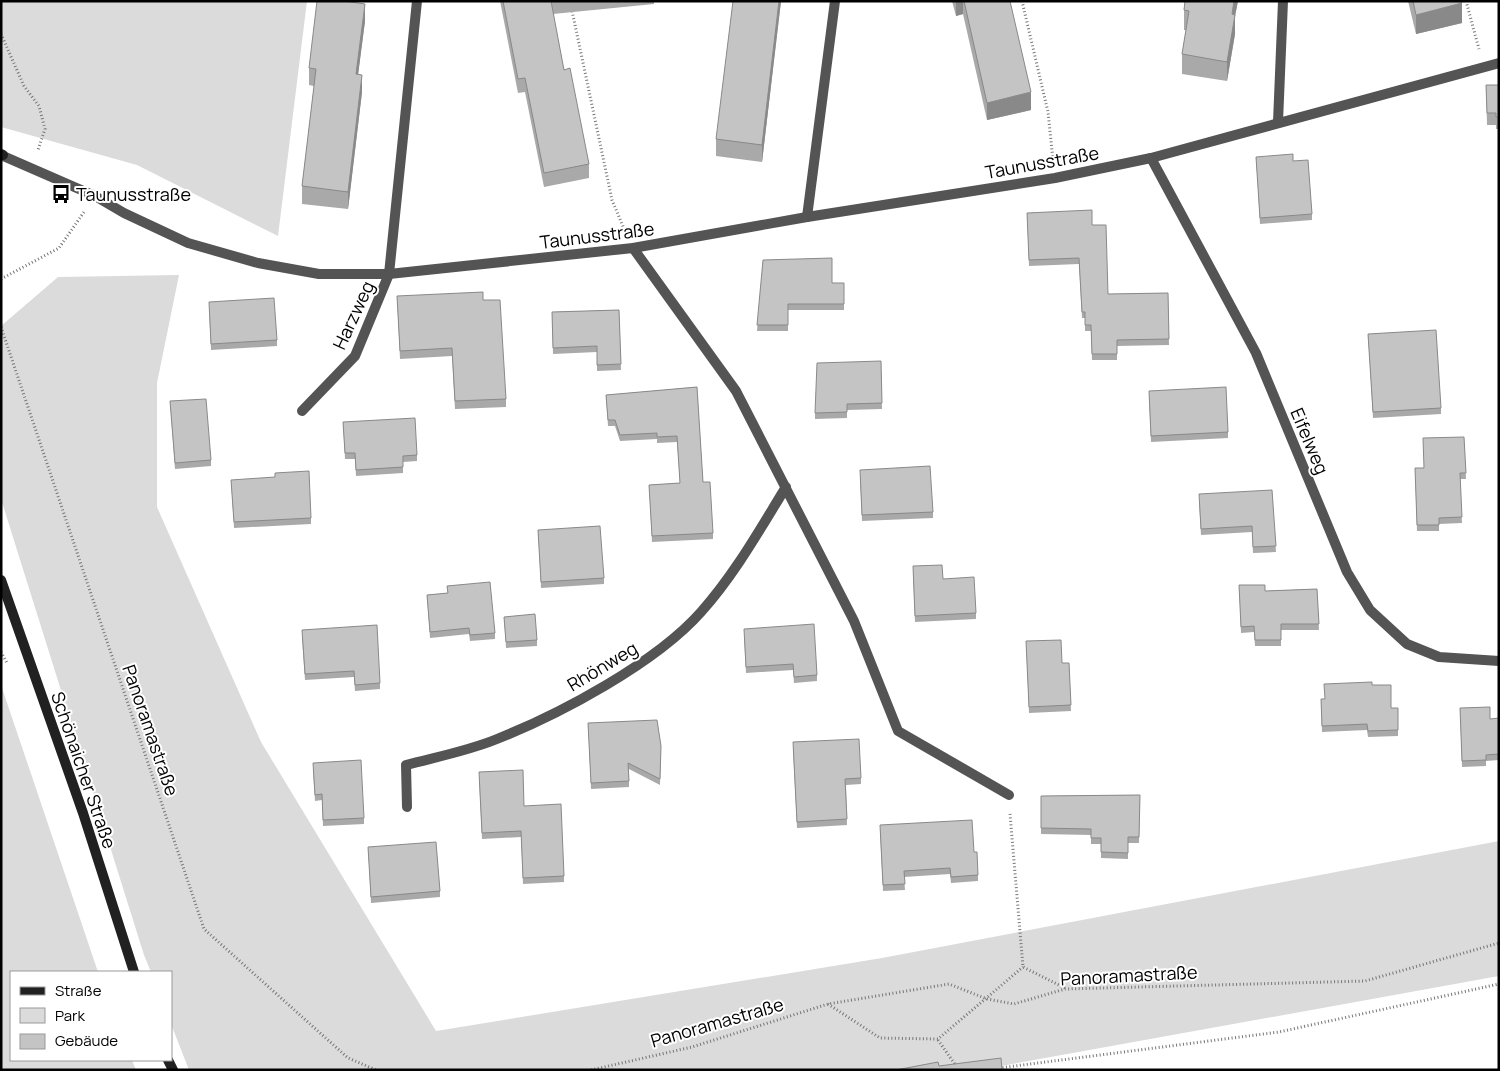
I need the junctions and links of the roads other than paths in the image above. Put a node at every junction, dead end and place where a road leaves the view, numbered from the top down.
1 (417, 1) edge
2 (835, 1) edge
3 (1283, 1) edge
4 (1499, 63) edge
5 (1278, 122) junction
6 (2, 155) edge
7 (1151, 158) junction
8 (807, 217) junction
9 (633, 248) junction
10 (389, 274) junction
11 (302, 411) dead end
12 (786, 487) junction
13 (1, 580) edge
14 (1499, 661) edge
15 (1009, 795) road end
16 (407, 807) dead end
17 (134, 971) edge

1 - 10 street
2 - 8 street
3 - 5 street
4 - 5 street, Taunusstraße
5 - 7 street, Taunusstraße
6 - 10 street, Taunusstraße
7 - 8 street, Taunusstraße
7 - 14 street, Eifelweg
8 - 9 street, Taunusstraße
9 - 10 street, Taunusstraße
9 - 12 street
10 - 11 street, Harzweg
12 - 15 street
12 - 16 street, Rhönweg
13 - 17 main road, Schönaicher Straße

